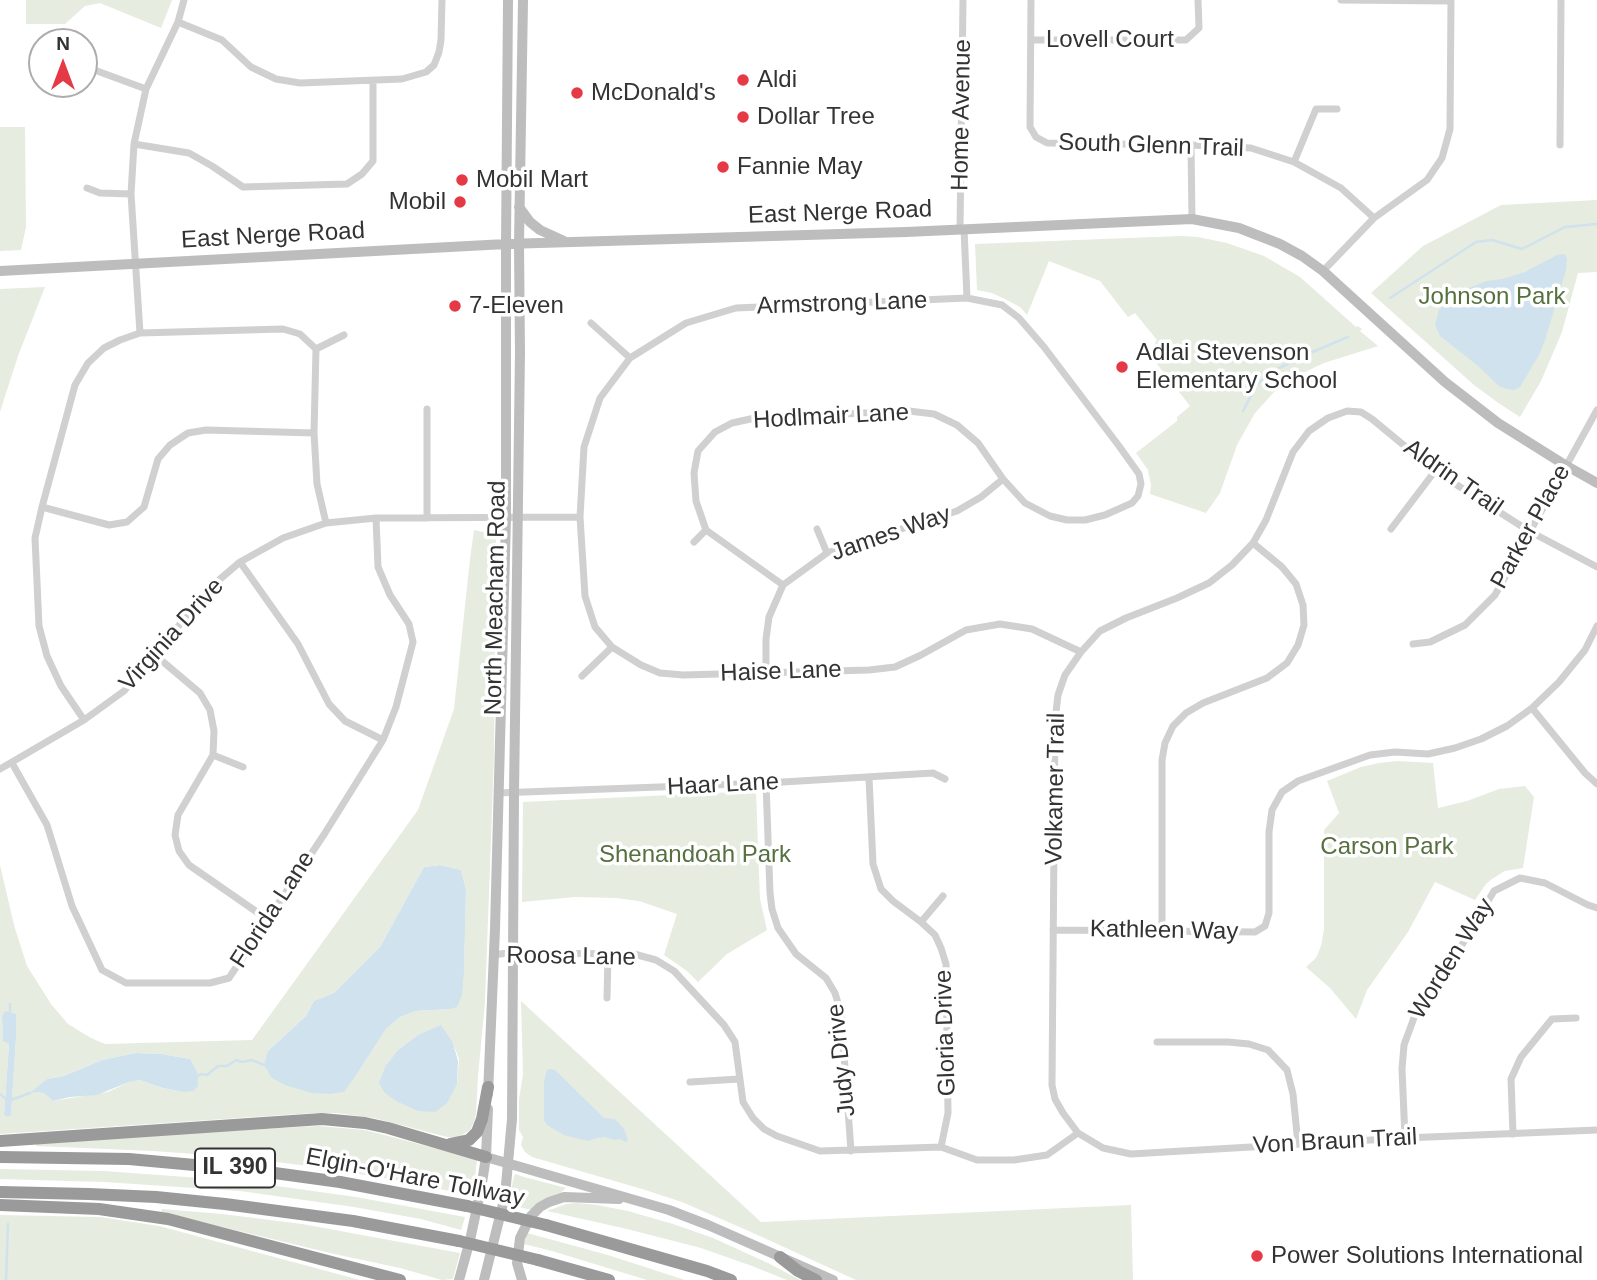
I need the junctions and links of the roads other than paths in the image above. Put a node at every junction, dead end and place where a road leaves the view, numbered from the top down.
1 (184, 0) edge
2 (442, 0) edge
3 (508, 0) edge
4 (523, 0) edge
5 (963, 0) edge
6 (1031, 0) edge
7 (1199, 0) edge
8 (1341, 0) edge
9 (1561, 0) edge
10 (1451, 1) edge
11 (178, 22) junction
12 (1031, 40) junction
13 (98, 71) edge
14 (373, 81) junction
15 (146, 89) junction
16 (1337, 109) dead end
17 (134, 144) junction
18 (1191, 145) junction
19 (1560, 145) dead end
20 (1294, 162) junction
21 (86, 188) dead end
22 (131, 194) junction
23 (519, 207) junction
24 (1374, 218) junction
25 (1192, 219) junction
26 (962, 229) junction
27 (568, 243) junction
28 (506, 244) junction
29 (519, 244) junction
30 (134, 264) junction
31 (0, 271) edge
32 (1323, 271) junction
33 (967, 298) junction
34 (591, 323) dead end
35 (140, 333) junction
36 (344, 335) dead end
37 (316, 349) junction
38 (630, 358) junction
39 (427, 409) dead end
40 (1597, 410) edge
41 (1347, 411) joint
42 (314, 433) junction
43 (1565, 465) junction
44 (1435, 471) junction
45 (1003, 479) junction
46 (1597, 483) edge
47 (1140, 491) joint
48 (42, 508) junction
49 (580, 517) junction
50 (376, 518) junction
51 (427, 518) junction
52 (506, 518) junction
53 (519, 518) junction
54 (326, 523) junction
55 (817, 529) dead end
56 (1391, 529) dead end
57 (706, 530) junction
58 (1529, 531) junction
59 (694, 542) dead end
60 (1253, 543) junction
61 (827, 553) junction
62 (240, 562) junction
63 (1597, 567) edge
64 (783, 585) junction
65 (1597, 626) edge
66 (1413, 644) dead end
67 (612, 647) junction
68 (1080, 652) junction
69 (155, 655) junction
70 (766, 671) junction
71 (582, 676) dead end
72 (1532, 708) junction
73 (84, 720) junction
74 (383, 740) junction
75 (213, 755) junction
76 (12, 763) junction
77 (243, 767) dead end
78 (0, 769) edge
79 (869, 778) junction
80 (945, 779) dead end
81 (766, 783) junction
82 (1597, 783) edge
83 (498, 793) junction
84 (514, 793) junction
85 (943, 896) dead end
86 (1597, 908) edge
87 (267, 919) junction
88 (921, 922) junction
89 (1053, 930) junction
90 (1162, 932) junction
91 (513, 953) junction
92 (608, 954) junction
93 (494, 956) junction
94 (607, 998) dead end
95 (1576, 1018) dead end
96 (1157, 1042) dead end
97 (739, 1079) junction
98 (690, 1082) dead end
99 (488, 1087) junction
100 (1597, 1130) edge
101 (1078, 1133) junction
102 (1513, 1134) junction
103 (1405, 1138) junction
104 (0, 1141) edge
105 (443, 1144) junction
106 (1298, 1144) junction
107 (941, 1147) junction
108 (851, 1151) junction
109 (0, 1157) edge
110 (486, 1157) junction
111 (509, 1163) junction
112 (0, 1192) edge
113 (637, 1200) junction
114 (0, 1205) edge
115 (780, 1257) junction
116 (400, 1280) edge
117 (459, 1280) edge
118 (484, 1280) edge
119 (522, 1280) edge
120 (609, 1280) edge
121 (731, 1280) edge
122 (816, 1280) edge
123 (833, 1280) edge

1 - 11 street
2 - 14 street
3 - 28 main road, North Meacham Road
4 - 23 main road, North Meacham Road
5 - 26 street, Home Avenue
6 - 12 street
7 - 12 street, Lovell Court
8 - 10 street
9 - 19 street
10 - 24 street
11 - 14 street
11 - 15 street
12 - 18 street, South Glenn Trail
13 - 15 street
14 - 17 street
15 - 17 street
16 - 20 street
17 - 22 street
18 - 20 street, South Glenn Trail
18 - 25 street
20 - 24 street, South Glenn Trail
21 - 22 street
22 - 30 street
23 - 27 main road
23 - 29 main road, North Meacham Road
24 - 32 street
25 - 26 main road, East Nerge Road
25 - 32 main road, East Nerge Road
26 - 27 main road, East Nerge Road
26 - 33 street, Home Avenue
27 - 29 main road, East Nerge Road
28 - 29 main road, East Nerge Road
28 - 30 main road, East Nerge Road
28 - 52 main road, North Meacham Road
29 - 53 main road, North Meacham Road
30 - 31 main road, East Nerge Road
30 - 35 street
32 - 43 main road, East Nerge Road
33 - 38 street, Armstrong Lane
33 - 47 street, Armstrong Lane
34 - 38 street
35 - 37 street
35 - 48 street
36 - 37 street
37 - 42 street
38 - 49 street, Armstrong Lane
39 - 51 street
40 - 43 street, Parker Place
41 - 44 street, Aldrin Trail
41 - 60 street, Volkamer Trail
42 - 48 street
42 - 54 street
43 - 46 main road, East Nerge Road
43 - 58 street, Parker Place
44 - 56 street
44 - 58 street, Aldrin Trail
45 - 47 street, Hodlmair Lane
45 - 57 street, Hodlmair Lane
45 - 61 street, James Way
48 - 73 street
49 - 53 street, Virginia Drive
49 - 67 street, Haise Lane
50 - 51 street, Virginia Drive
50 - 54 street, Virginia Drive
50 - 74 street, Florida Lane
51 - 52 street, Virginia Drive
52 - 53 street, Virginia Drive
52 - 83 main road, North Meacham Road
53 - 84 main road, North Meacham Road
54 - 62 street, Virginia Drive
55 - 61 street
57 - 59 street
57 - 64 street
58 - 63 street, Aldrin Trail
58 - 66 street, Parker Place
60 - 68 street, Volkamer Trail
60 - 90 street
61 - 64 street, James Way
62 - 69 street, Virginia Drive
62 - 74 street
64 - 70 street
65 - 72 street, Kathleen Way
67 - 70 street, Haise Lane
67 - 71 street
68 - 70 street, Haise Lane
68 - 89 street, Volkamer Trail
69 - 73 street, Virginia Drive
69 - 75 street
72 - 82 street
72 - 90 street, Kathleen Way
73 - 76 street, Virginia Drive
74 - 87 street, Florida Lane
75 - 77 street
75 - 87 street
76 - 78 street, Virginia Drive
76 - 87 street, Florida Lane
79 - 80 street, Haar Lane
79 - 81 street, Haar Lane
79 - 88 street, Gloria Drive
81 - 84 street, Haar Lane
81 - 108 street, Judy Drive
83 - 84 street, Haar Lane
83 - 93 main road, North Meacham Road
84 - 91 main road, North Meacham Road
85 - 88 street
86 - 103 street, Worden Way
88 - 107 street, Gloria Drive
89 - 90 street, Kathleen Way
89 - 101 street, Volkamer Trail
91 - 92 street, Roosa Lane
91 - 93 street, Roosa Lane
91 - 111 main road, North Meacham Road
92 - 94 street
92 - 97 street, Roosa Lane
93 - 99 main road, North Meacham Road
95 - 102 street
96 - 106 street
97 - 98 street
97 - 108 street, Roosa Lane
99 - 105 highway
99 - 110 main road, North Meacham Road
100 - 102 street, Von Braun Trail
101 - 106 street, Von Braun Trail
101 - 107 street, Roosa Lane
102 - 103 street, Von Braun Trail
103 - 106 street, Von Braun Trail
104 - 105 highway
105 - 110 highway
107 - 108 street, Roosa Lane
109 - 121 highway, Elgin-O'Hare Tollway / IL 390, bridge
110 - 111 main road
110 - 117 main road, North Meacham Road
111 - 113 main road
111 - 118 main road, North Meacham Road
112 - 120 highway, IL 390, bridge
113 - 115 main road
113 - 119 main road
114 - 116 highway
115 - 122 highway
115 - 123 main road

